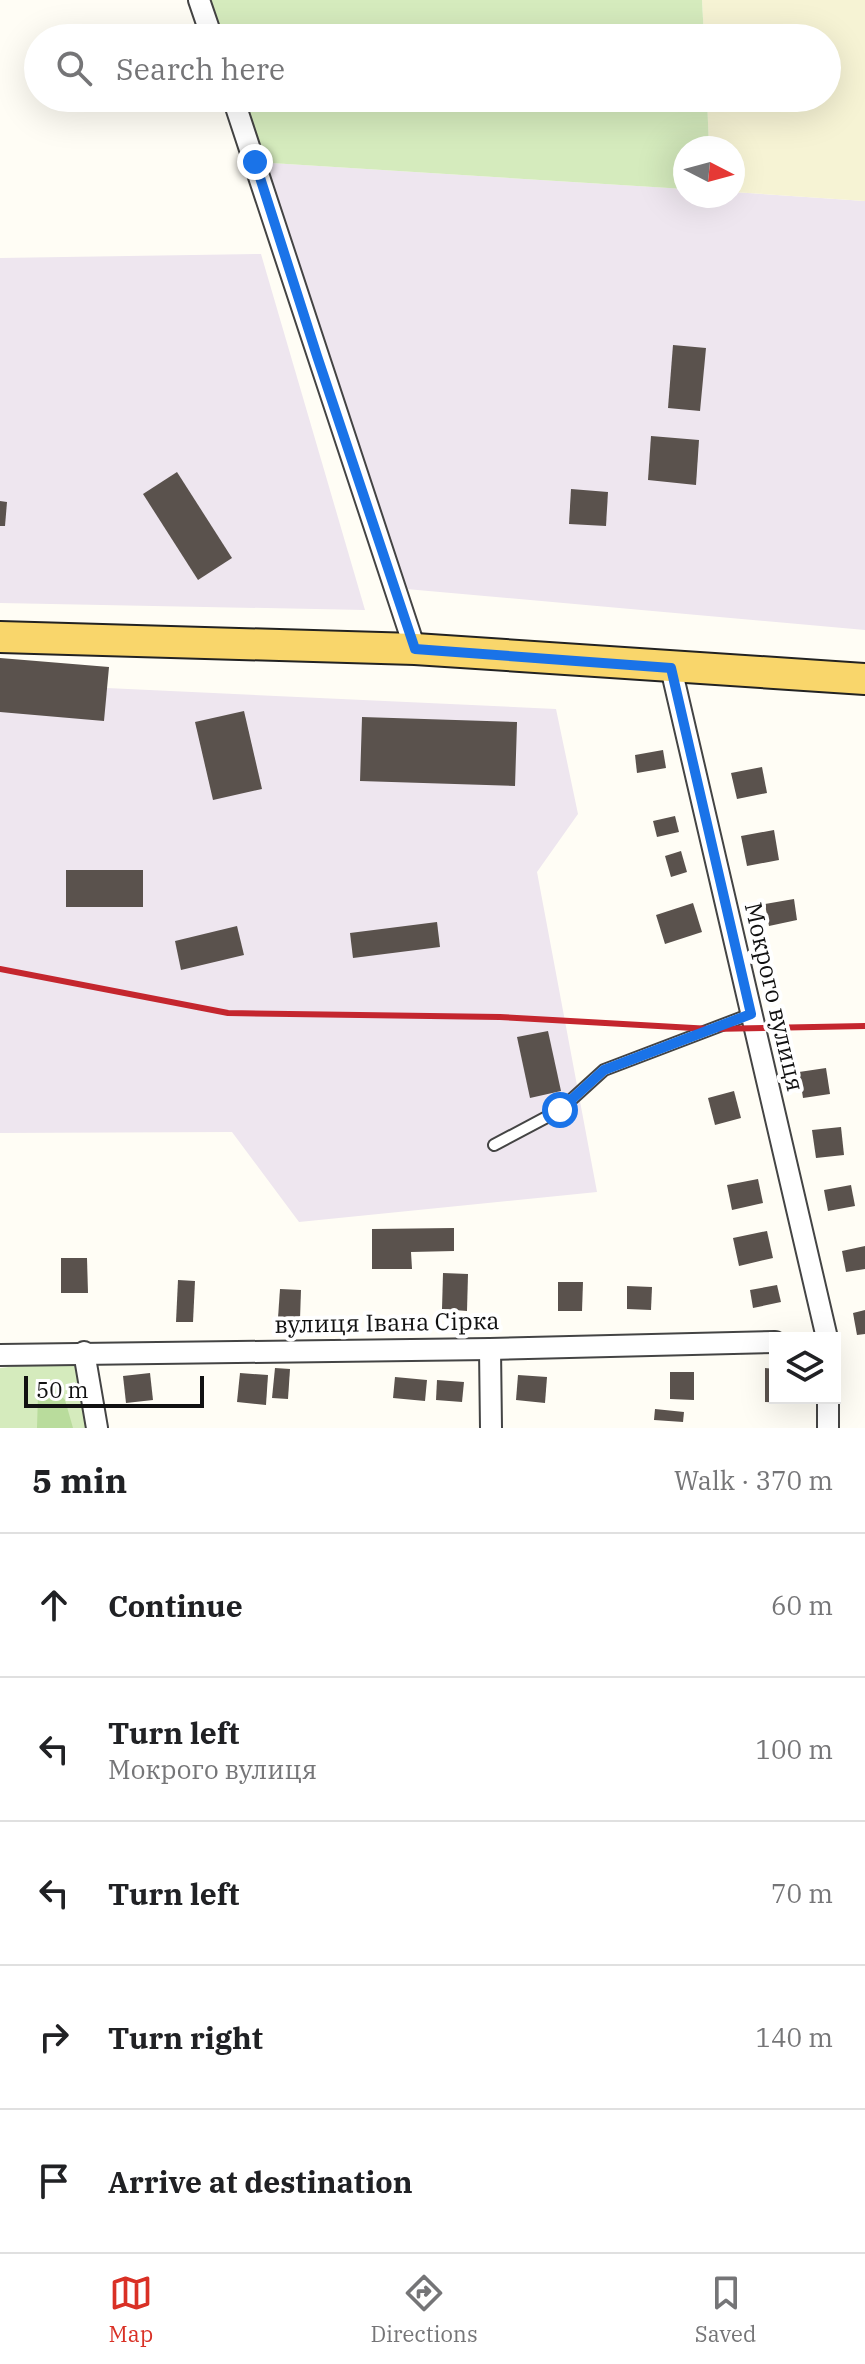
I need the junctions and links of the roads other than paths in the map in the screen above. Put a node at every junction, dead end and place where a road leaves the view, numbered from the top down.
1 (199, 0) edge
2 (207, 24) edge
3 (238, 112) edge
4 (0, 637) edge
5 (415, 649) junction
6 (671, 668) junction
7 (865, 679) edge
8 (751, 1014) junction
9 (494, 1145) dead end
10 (826, 1332) edge
11 (769, 1342) edge
12 (490, 1349) junction
13 (84, 1352) junction
14 (0, 1355) edge
15 (828, 1404) edge
16 (97, 1428) edge
17 (491, 1428) edge
18 (828, 1428) edge

1 - 2 street
3 - 5 street
4 - 5 main road
5 - 6 main road
6 - 7 main road
6 - 8 street, Мокрого вулиця
8 - 9 lane
8 - 10 street, Мокрого вулиця
11 - 12 street, вулиця Івана Сірка
12 - 13 street, вулиця Івана Сірка
12 - 17 street
13 - 14 street, вулиця Івана Сірка
13 - 16 street
15 - 18 street

